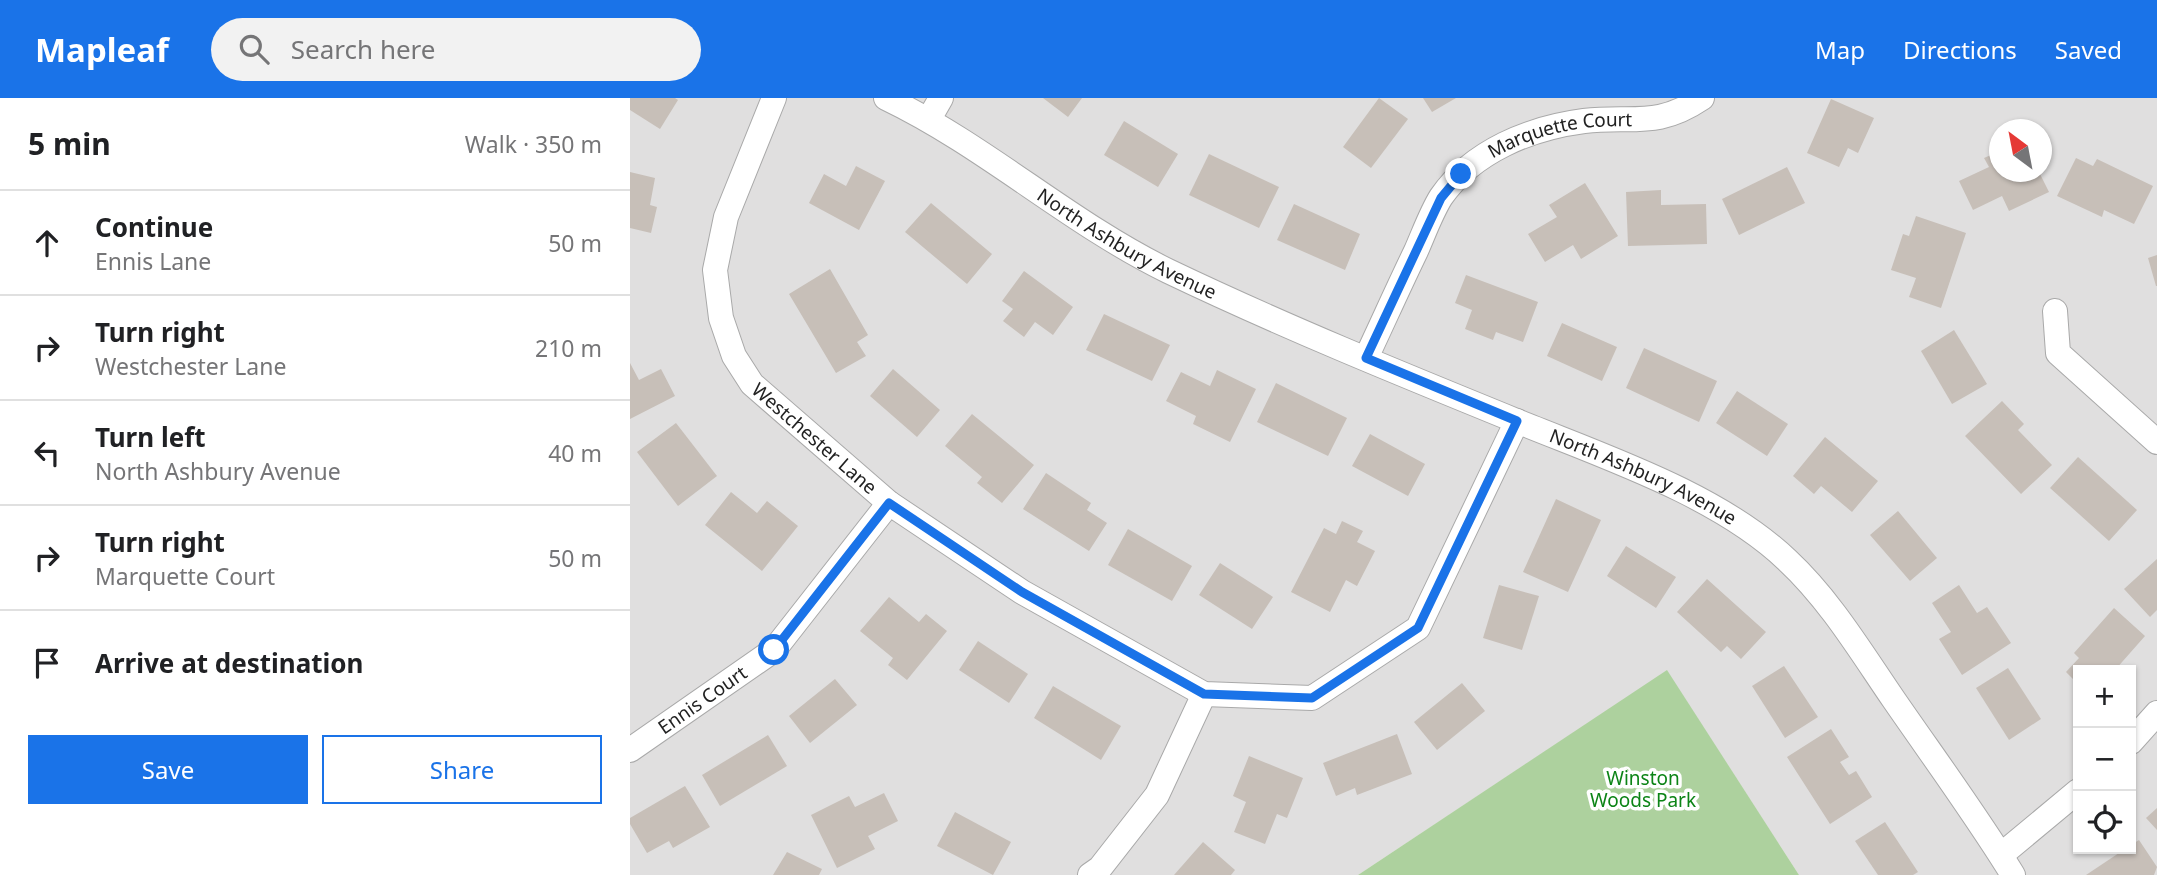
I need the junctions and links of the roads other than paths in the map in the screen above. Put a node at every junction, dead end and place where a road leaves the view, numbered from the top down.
1 (774, 98) edge
2 (886, 98) edge
3 (1702, 98) edge
4 (935, 108) edge
5 (2055, 311) dead end
6 (1366, 358) junction
7 (1517, 421) junction
8 (2157, 442) edge
9 (889, 503) junction
10 (1204, 694) junction
11 (2157, 713) edge
12 (2136, 736) edge
13 (630, 750) edge
14 (2077, 791) edge
15 (2007, 865) edge
16 (1090, 875) edge

1 - 9 street, Westchester Lane
2 - 4 street, North Ashbury Avenue
3 - 6 street, Marquette Court
4 - 6 street, North Ashbury Avenue
5 - 8 street
6 - 7 street, North Ashbury Avenue
7 - 10 street, Westchester Lane
7 - 15 street, North Ashbury Avenue
9 - 10 street, Westchester Lane
9 - 13 street, Ennis Court
10 - 16 street
11 - 12 street
14 - 15 street

